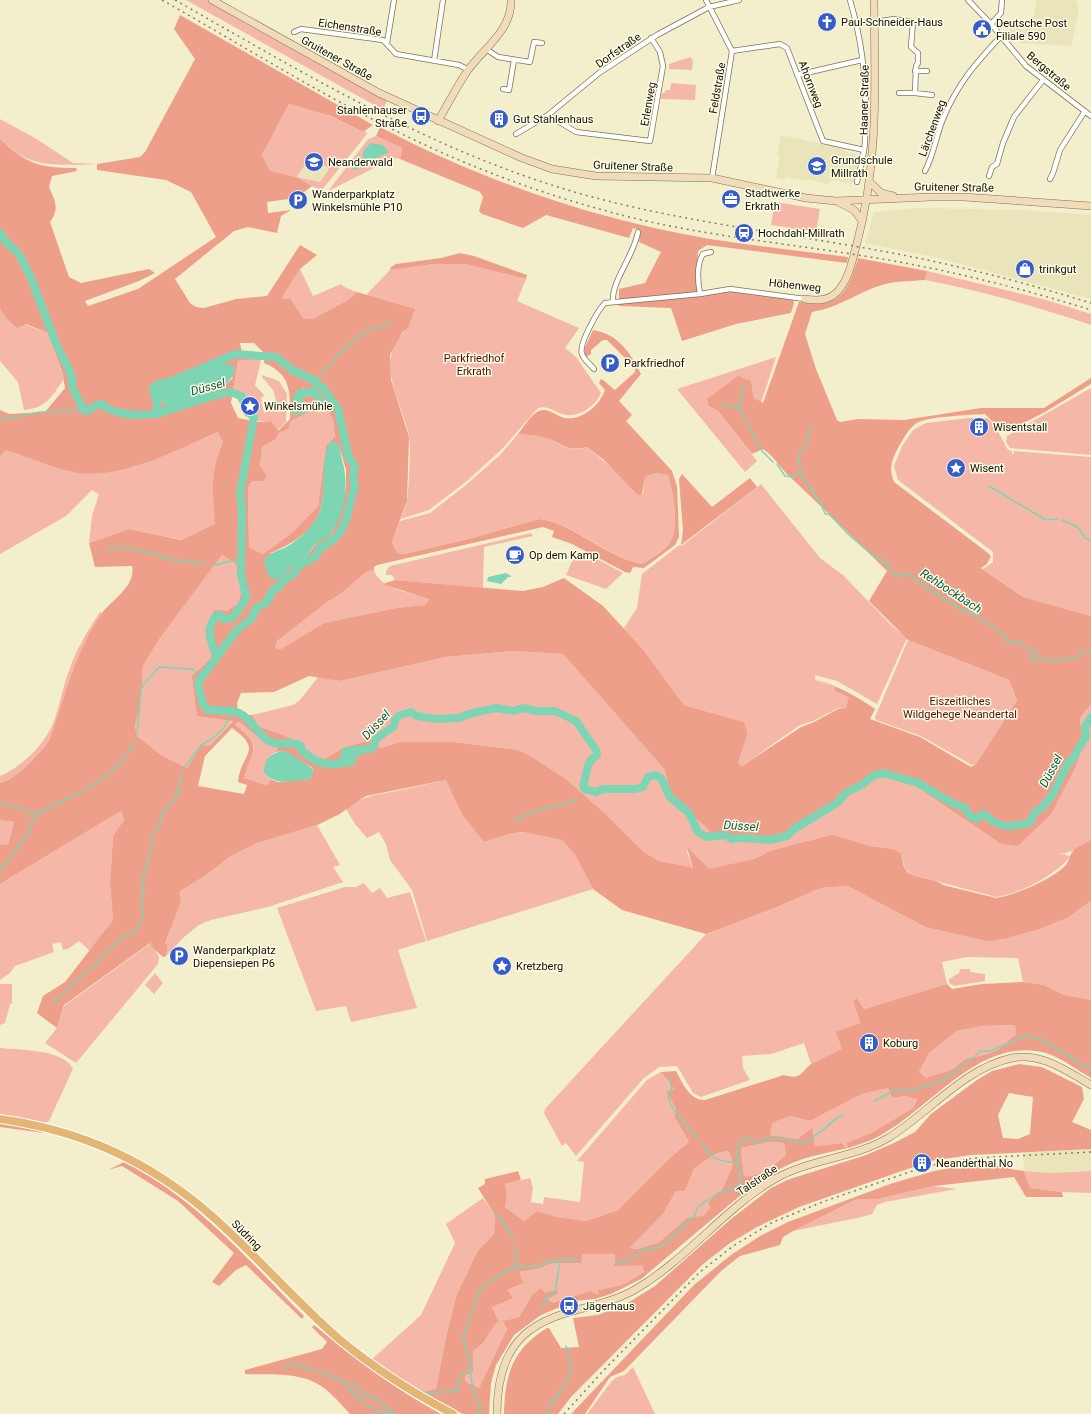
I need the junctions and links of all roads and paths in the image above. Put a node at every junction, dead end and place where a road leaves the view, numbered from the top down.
1 (212, 0) edge
2 (394, 0) edge
3 (443, 0) edge
4 (512, 0) edge
5 (706, 0) edge
6 (739, 0) edge
7 (850, 0) edge
8 (874, 0) edge
9 (968, 0) edge
10 (1002, 0) edge
11 (709, 7) junction
12 (875, 22) junction
13 (991, 24) junction
14 (294, 32) dead end
15 (1001, 36) junction
16 (651, 38) junction
17 (387, 43) junction
18 (542, 43) dead end
19 (486, 49) junction
20 (732, 51) junction
21 (434, 60) junction
22 (514, 60) junction
23 (862, 60) junction
24 (469, 70) junction
25 (916, 71) junction
26 (927, 71) dead end
27 (797, 75) junction
28 (1043, 80) junction
29 (503, 89) dead end
30 (899, 92) dead end
31 (915, 93) junction
32 (932, 95) dead end
33 (1085, 111) junction
34 (548, 115) junction
35 (1091, 116) edge
36 (438, 121) junction
37 (516, 134) dead end
38 (864, 150) junction
39 (925, 171) dead end
40 (989, 176) dead end
41 (712, 178) junction
42 (1050, 179) dead end
43 (857, 182) dead end
44 (870, 182) junction
45 (897, 198) junction
46 (866, 200) junction
47 (836, 201) junction
48 (1091, 206) edge
49 (862, 221) junction
50 (638, 232) dead end
51 (711, 252) dead end
52 (700, 294) junction
53 (805, 299) joint
54 (613, 302) junction
55 (594, 369) dead end
56 (1091, 1085) edge
57 (0, 1119) edge
58 (453, 1414) edge
59 (497, 1414) edge

1 - 36 main road, Gruitener Straße
2 - 17 street
3 - 21 street
4 - 19 main road
5 - 11 street, Feldstraße
6 - 11 street, Dorfstraße
7 - 23 street
8 - 12 main road, Haaner Straße
9 - 13 street, Bergstraße
10 - 13 street
11 - 16 street, Dorfstraße
11 - 20 street, Feldstraße
12 - 25 street
12 - 44 main road, Haaner Straße
13 - 15 street, Bergstraße
14 - 17 street, Eichenstraße
15 - 28 street, Bergstraße
15 - 39 street, Lärchenweg
16 - 34 street, Dorfstraße
16 - 34 street, Erlenweg
17 - 21 street, Eichenstraße
18 - 22 street
19 - 22 street
19 - 24 main road
20 - 27 street, Ahornweg
20 - 41 street, Feldstraße
21 - 24 street, Eichenstraße
22 - 29 street
23 - 27 street
23 - 38 street
24 - 36 main road
25 - 26 street
25 - 31 street
27 - 38 street, Ahornweg
28 - 33 street, Bergstraße
28 - 40 street
30 - 31 street
31 - 32 street
33 - 35 street, Bergstraße
33 - 42 street
34 - 37 street, Dorfstraße
36 - 41 main road, Gruitener Straße
38 - 43 street
41 - 47 main road, Gruitener Straße
44 - 45 main road
44 - 46 main road, Haaner Straße
45 - 46 main road, Gruitener Straße
45 - 48 main road, Gruitener Straße
46 - 47 main road, Gruitener Straße
46 - 49 main road, Höhenweg
47 - 49 main road
49 - 53 main road, Höhenweg
50 - 54 street
51 - 52 street
52 - 53 street, Höhenweg
52 - 54 street, Höhenweg
54 - 55 street
56 - 59 main road, Talstraße
57 - 58 main road, Südring

